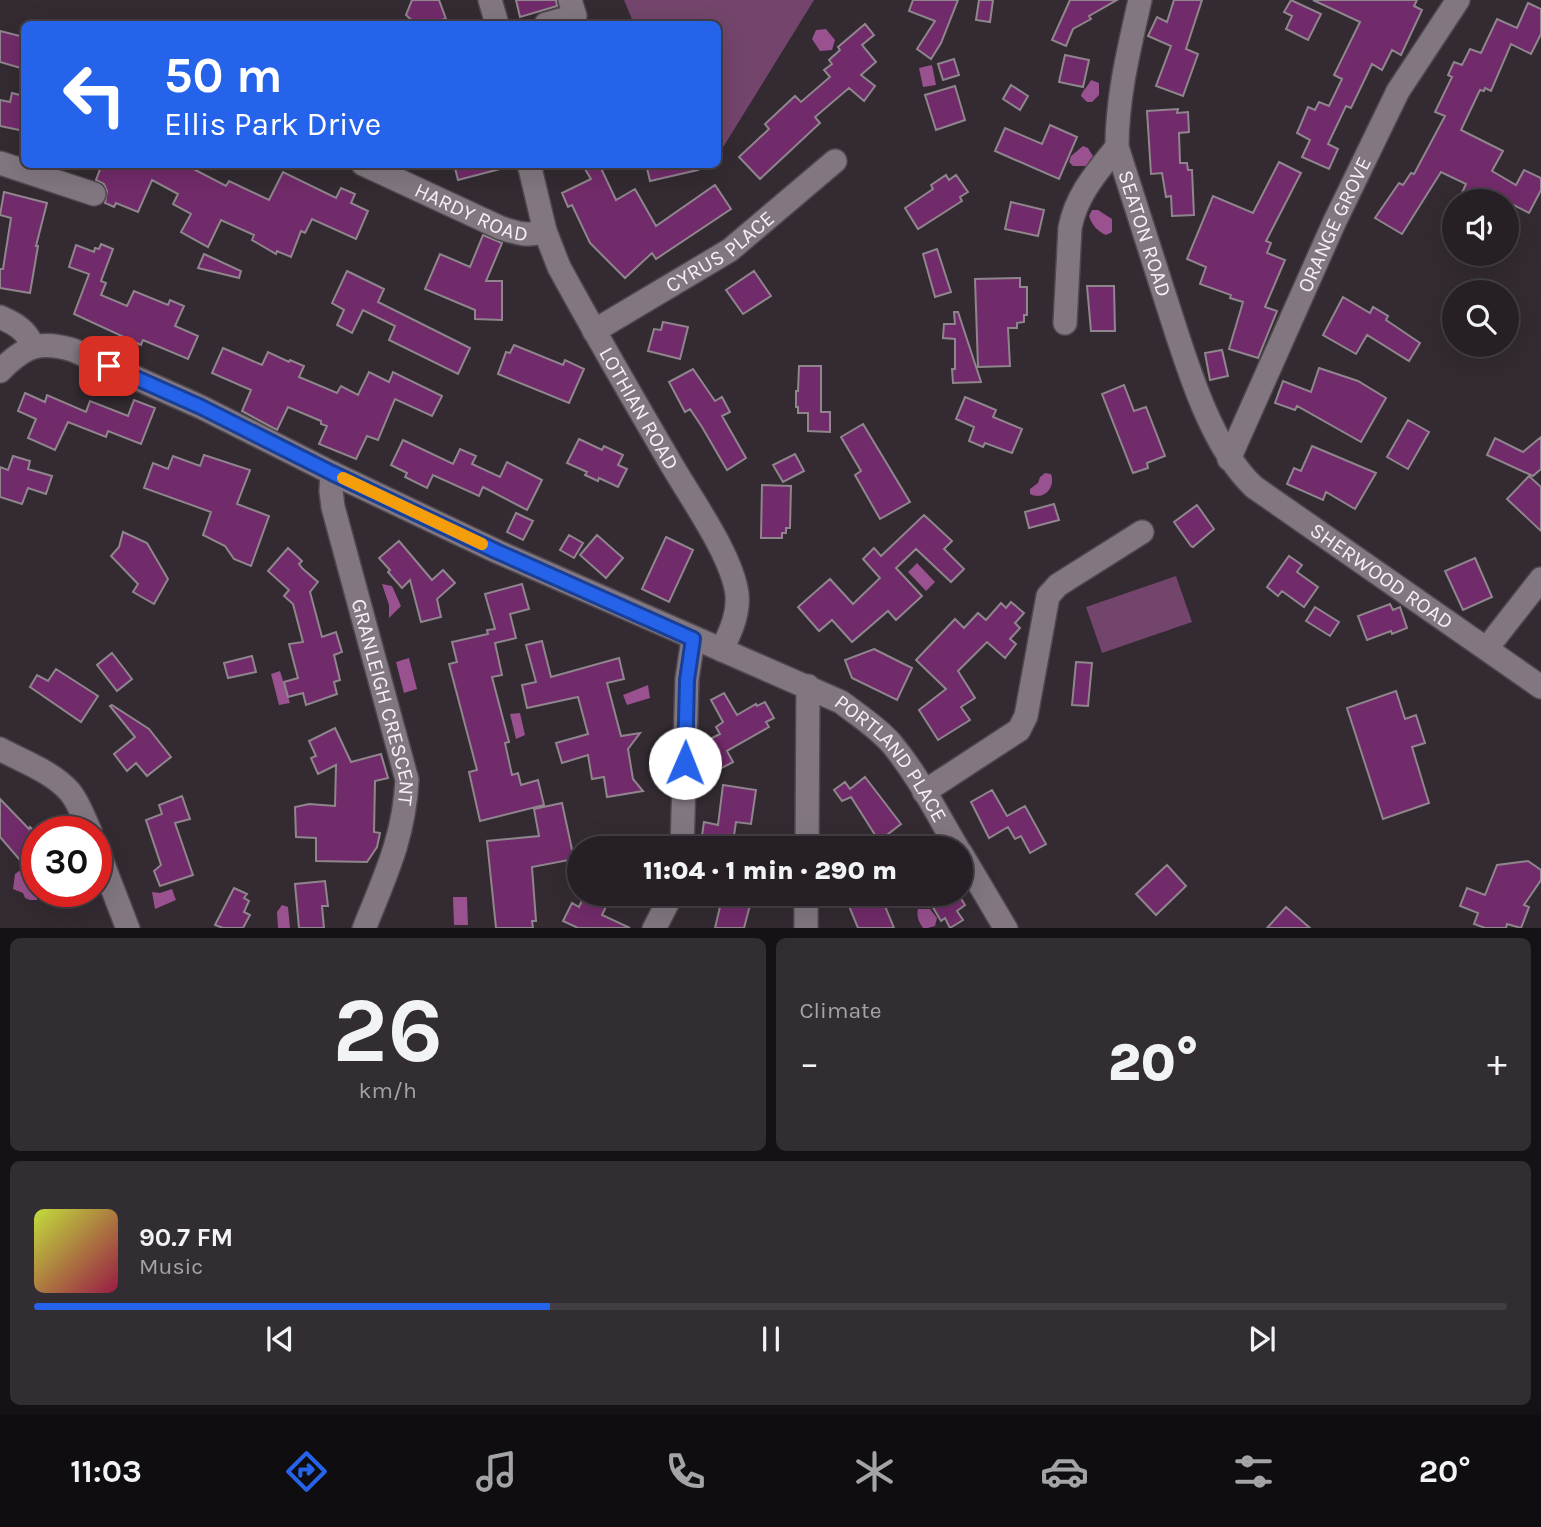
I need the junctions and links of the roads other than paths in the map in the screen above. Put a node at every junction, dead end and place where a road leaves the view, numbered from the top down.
1 (490, 0) edge
2 (570, 0) edge
3 (1140, 0) edge
4 (1458, 0) edge
5 (496, 21) edge
6 (557, 21) edge
7 (1117, 147) junction
8 (835, 161) dead end
9 (0, 163) edge
10 (372, 168) edge
11 (530, 168) edge
12 (94, 194) dead end
13 (545, 231) junction
14 (0, 317) edge
15 (1065, 323) dead end
16 (594, 331) junction
17 (33, 346) junction
18 (0, 371) edge
19 (1229, 459) junction
20 (332, 473) junction
21 (1142, 532) dead end
22 (1541, 579) edge
23 (693, 639) junction
24 (1487, 648) junction
25 (722, 650) junction
26 (808, 686) junction
27 (1541, 687) edge
28 (0, 749) edge
29 (924, 792) junction
30 (83, 816) edge
31 (682, 836) edge
32 (807, 836) edge
33 (950, 836) edge
34 (973, 874) edge
35 (112, 888) edge
36 (666, 906) edge
37 (806, 906) edge
38 (128, 928) edge
39 (364, 928) edge
40 (655, 928) edge
41 (806, 928) edge
42 (1005, 928) edge

1 - 5 street
2 - 6 street
3 - 7 street, SEATON ROAD
4 - 19 street, ORANGE GROVE
7 - 15 street
7 - 19 street, SEATON ROAD
8 - 16 street, CYRUS PLACE
9 - 12 street
10 - 13 street, HARDY ROAD
11 - 13 street, LOTHIAN ROAD
13 - 16 street, LOTHIAN ROAD
14 - 17 street
16 - 25 street, LOTHIAN ROAD
17 - 18 street
17 - 20 street, PORTLAND PLACE
19 - 24 street, SHERWOOD ROAD
20 - 23 street, PORTLAND PLACE
20 - 39 street, GRANLEIGH CRESCENT
21 - 29 street
22 - 24 street
23 - 25 street, PORTLAND PLACE
23 - 31 street
24 - 27 street, SHERWOOD ROAD
25 - 26 street, PORTLAND PLACE
26 - 29 street, PORTLAND PLACE
26 - 32 street
28 - 30 street
29 - 33 street, PORTLAND PLACE
34 - 42 street, PORTLAND PLACE
35 - 38 street
36 - 40 street
37 - 41 street

